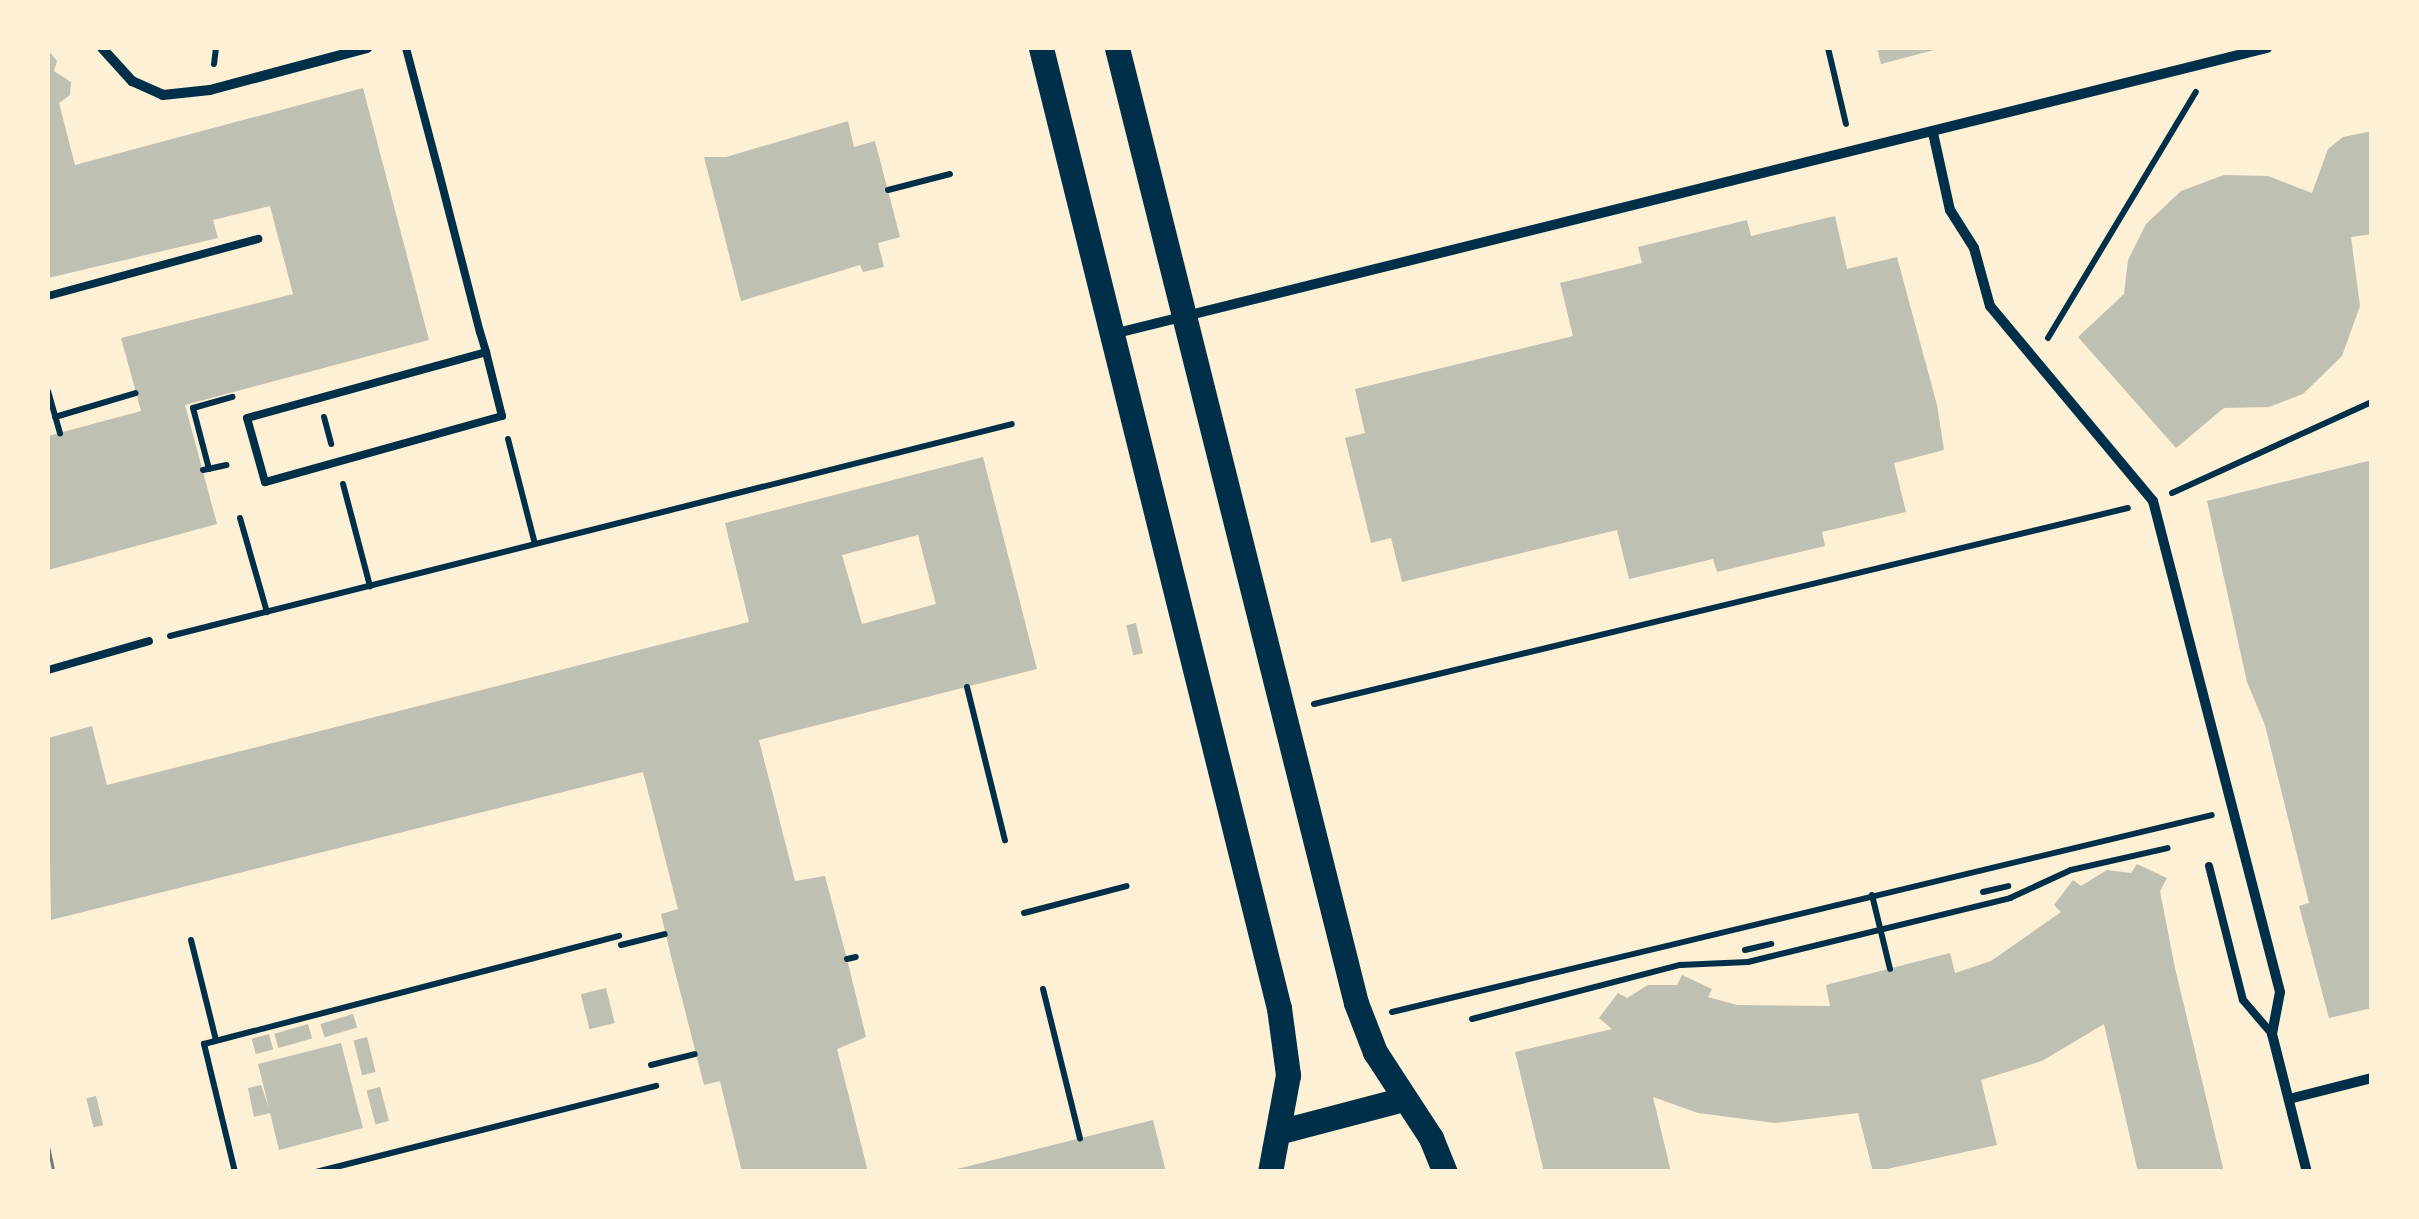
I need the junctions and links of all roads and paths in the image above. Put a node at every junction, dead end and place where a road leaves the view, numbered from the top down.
1 (102, 48) edge
2 (366, 48) edge
3 (406, 48) edge
4 (1041, 48) edge
5 (1117, 48) edge
6 (1828, 48) edge
7 (2267, 48) edge
8 (2215, 60) junction
9 (1846, 124) dead end
10 (1933, 132) junction
11 (950, 174) dead end
12 (888, 190) dead end
13 (258, 240) dead end
14 (48, 296) edge
15 (1184, 317) junction
16 (1112, 334) junction
17 (486, 352) junction
18 (2034, 360) junction
19 (48, 391) edge
20 (136, 393) dead end
21 (319, 398) junction
22 (2372, 402) edge
23 (203, 405) dead end
24 (502, 416) junction
25 (56, 417) junction
26 (1012, 424) dead end
27 (60, 433) dead end
28 (336, 462) junction
29 (226, 465) dead end
30 (2170, 493) dead end
31 (2134, 506) dead end
32 (240, 518) dead end
33 (535, 544) junction
34 (370, 586) junction
35 (267, 612) junction
36 (149, 642) joint
37 (48, 670) edge
38 (967, 687) dead end
39 (1282, 711) junction
40 (2218, 813) dead end
41 (1006, 840) dead end
42 (2168, 848) dead end
43 (2210, 866) dead end
44 (1127, 886) dead end
45 (2008, 886) dead end
46 (1984, 892) dead end
47 (1872, 895) junction
48 (1024, 913) dead end
49 (1880, 930) junction
50 (666, 934) dead end
51 (191, 940) dead end
52 (1771, 944) dead end
53 (1745, 950) dead end
54 (856, 957) dead end
55 (846, 959) dead end
56 (1890, 969) dead end
57 (1043, 989) dead end
58 (1472, 1018) dead end
59 (1362, 1019) junction
60 (2272, 1034) junction
61 (216, 1040) junction
62 (695, 1054) dead end
63 (651, 1065) dead end
64 (2372, 1078) edge
65 (656, 1086) dead end
66 (1404, 1098) junction
67 (2289, 1100) junction
68 (1278, 1132) junction
69 (1080, 1138) dead end
70 (235, 1172) edge
71 (316, 1172) edge
72 (1270, 1172) edge
73 (1445, 1172) edge
74 (2307, 1172) edge

1 - 2 street
3 - 17 lane
4 - 16 main road
5 - 15 main road
6 - 9 path
7 - 8 street
8 - 10 street
8 - 18 path
10 - 15 street
10 - 18 street
11 - 12 path
13 - 14 lane
15 - 16 street
15 - 39 main road
16 - 68 main road
17 - 21 lane
17 - 24 lane
18 - 60 street
19 - 25 path
20 - 25 path
21 - 28 path
21 - 28 lane
22 - 30 path
23 - 29 path
24 - 28 lane
24 - 33 path
25 - 27 path
26 - 33 path
28 - 34 path
31 - 39 path
32 - 35 path
33 - 34 path
34 - 35 path
35 - 36 path
36 - 37 lane
38 - 41 path
39 - 59 main road
40 - 47 path
42 - 49 path
43 - 60 lane
44 - 48 path
45 - 46 path
47 - 49 path
47 - 59 path
49 - 56 path
49 - 58 path
50 - 61 path
51 - 61 path
52 - 53 path
54 - 55 path
57 - 69 path
59 - 66 main road
60 - 67 street
61 - 70 path
62 - 63 path
64 - 67 street
65 - 71 path
66 - 68 main road
66 - 73 main road
67 - 74 street
68 - 72 main road

